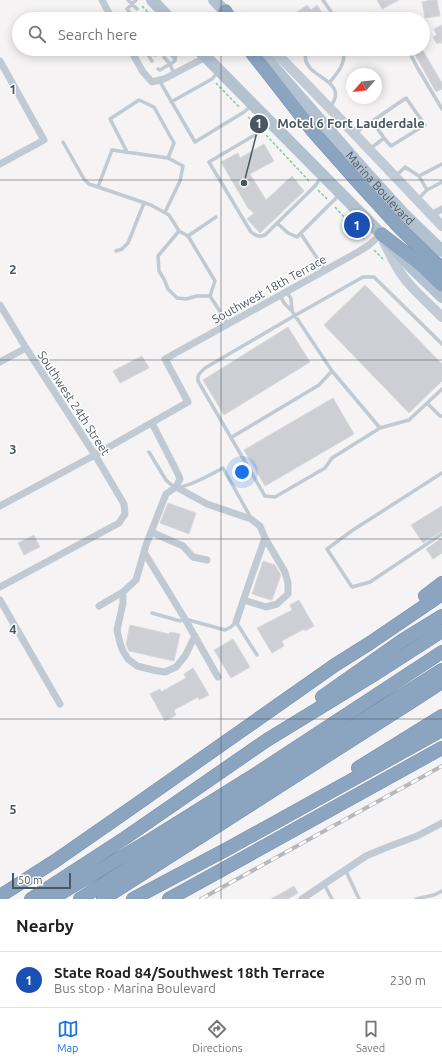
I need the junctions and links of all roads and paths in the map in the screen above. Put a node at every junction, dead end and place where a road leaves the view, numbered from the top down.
1 (102, 0) edge
2 (128, 0) edge
3 (136, 0) edge
4 (323, 0) edge
5 (146, 2) edge
6 (132, 4) junction
7 (137, 9) dead end
8 (108, 12) edge
9 (129, 12) edge
10 (151, 12) edge
11 (160, 12) edge
12 (331, 12) edge
13 (134, 56) edge
14 (149, 56) edge
15 (172, 56) edge
16 (175, 56) edge
17 (195, 56) edge
18 (200, 56) edge
19 (254, 56) edge
20 (264, 56) edge
21 (277, 56) edge
22 (305, 56) edge
23 (344, 56) edge
24 (412, 56) edge
25 (164, 57) dead end
26 (175, 59) junction
27 (0, 61) edge
28 (152, 61) dead end
29 (161, 63) dead end
30 (170, 64) junction
31 (158, 68) dead end
32 (164, 68) junction
33 (174, 74) junction
34 (216, 75) junction
35 (155, 81) junction
36 (330, 83) junction
37 (171, 102) junction
38 (248, 108) junction
39 (330, 108) junction
40 (442, 110) edge
41 (372, 122) junction
42 (272, 124) junction
43 (262, 132) junction
44 (354, 133) junction
45 (384, 138) junction
46 (63, 142) dead end
47 (370, 150) junction
48 (128, 152) junction
49 (168, 158) junction
50 (0, 164) edge
51 (442, 164) edge
52 (323, 176) junction
53 (395, 176) junction
54 (420, 176) junction
55 (442, 182) edge
56 (315, 186) junction
57 (98, 187) junction
58 (427, 190) junction
59 (341, 193) junction
60 (417, 200) junction
61 (144, 203) junction
62 (331, 203) junction
63 (442, 208) edge
64 (165, 212) junction
65 (431, 215) junction
66 (216, 217) dead end
67 (277, 223) junction
68 (442, 226) edge
69 (179, 231) junction
70 (301, 234) junction
71 (381, 234) junction
72 (188, 236) junction
73 (369, 245) junction
74 (116, 251) dead end
75 (442, 251) edge
76 (385, 262) dead end
77 (442, 269) edge
78 (325, 270) junction
79 (442, 285) edge
80 (287, 292) junction
81 (280, 295) junction
82 (210, 296) junction
83 (442, 297) edge
84 (0, 305) edge
85 (292, 311) junction
86 (294, 316) junction
87 (442, 317) edge
88 (228, 324) junction
89 (442, 344) edge
90 (26, 348) junction
91 (0, 362) edge
92 (332, 371) junction
93 (442, 389) edge
94 (427, 403) junction
95 (442, 416) edge
96 (152, 422) junction
97 (380, 428) junction
98 (232, 438) junction
99 (149, 452) dead end
100 (95, 455) junction
101 (442, 473) edge
102 (176, 487) junction
103 (0, 506) edge
104 (251, 519) junction
105 (151, 532) junction
106 (442, 534) edge
107 (265, 538) junction
108 (144, 552) junction
109 (208, 560) dead end
110 (442, 583) edge
111 (0, 587) edge
112 (123, 592) junction
113 (442, 594) edge
114 (0, 600) edge
115 (244, 600) junction
116 (99, 606) dead end
117 (152, 613) dead end
118 (442, 616) edge
119 (185, 619) junction
120 (236, 622) junction
121 (442, 631) edge
122 (195, 636) junction
123 (442, 652) edge
124 (256, 655) dead end
125 (335, 665) junction
126 (442, 670) edge
127 (218, 677) dead end
128 (442, 682) edge
129 (442, 691) edge
130 (60, 704) dead end
131 (442, 716) edge
132 (442, 730) edge
133 (267, 740) junction
134 (442, 748) edge
135 (442, 822) edge
136 (271, 825) junction
137 (345, 869) junction
138 (324, 884) junction
139 (442, 891) edge
140 (0, 896) edge
141 (32, 898) edge
142 (305, 898) edge
143 (51, 899) edge
144 (80, 899) edge
145 (103, 899) edge
146 (115, 899) edge
147 (133, 899) edge
148 (169, 899) edge
149 (332, 899) edge
150 (359, 899) edge
151 (416, 899) edge

1 - 8 street
2 - 6 lane
3 - 6 lane
4 - 12 lane
5 - 10 path
5 - 11 main road
6 - 7 lane
6 - 9 lane
13 - 35 street
14 - 28 lane
15 - 26 lane
16 - 26 lane
17 - 33 street
18 - 34 main road
19 - 77 highway
20 - 75 main road, Marina Boulevard
21 - 39 main road
22 - 36 lane
23 - 36 lane
24 - 40 lane
25 - 30 lane
26 - 30 lane
27 - 50 street
29 - 32 lane
30 - 32 lane
30 - 33 lane
31 - 32 lane
33 - 35 street
34 - 37 lane
34 - 38 main road
34 - 38 path
35 - 37 lane
36 - 39 lane
37 - 38 lane
38 - 42 main road
38 - 43 path
39 - 44 main road
41 - 44 lane
41 - 45 lane
41 - 45 lane
42 - 43 lane
42 - 52 main road
43 - 56 path
43 - 67 lane
44 - 47 main road
45 - 47 lane
46 - 57 lane
47 - 53 main road
48 - 49 lane
48 - 49 lane
48 - 57 lane
49 - 64 lane
51 - 54 lane
52 - 56 lane
52 - 59 main road
53 - 54 lane
53 - 60 main road
54 - 58 lane
55 - 58 lane
56 - 62 path
56 - 67 lane
57 - 61 lane
58 - 60 lane
59 - 62 lane
59 - 71 main road
60 - 65 main road
61 - 64 lane
61 - 74 lane
62 - 70 lane
62 - 73 path
63 - 65 street
64 - 69 lane
65 - 68 main road
66 - 72 lane
67 - 70 lane
69 - 72 lane
69 - 82 lane
70 - 78 lane
71 - 73 street, Southwest 18th Terrace
71 - 79 highway
71 - 83 main road
71 - 87 main road
72 - 82 lane
73 - 76 path
73 - 78 street, Southwest 18th Terrace
78 - 80 street, Southwest 18th Terrace
80 - 81 street, Southwest 18th Terrace
80 - 85 lane
81 - 85 lane
81 - 88 street, Southwest 18th Terrace
82 - 88 lane
84 - 90 street, Southwest 24th Street
85 - 86 lane
86 - 89 lane
86 - 92 lane
86 - 98 lane
88 - 96 street, Southwest 18th Terrace
90 - 91 street
90 - 100 street, Southwest 24th Street
92 - 97 lane
92 - 98 lane
93 - 94 lane
94 - 95 lane
94 - 97 lane
96 - 100 street
96 - 102 street
97 - 98 lane
99 - 102 lane
100 - 103 street
100 - 111 street, Southwest 24th Street
101 - 106 lane
102 - 104 street
102 - 104 lane
102 - 105 street
104 - 107 street
105 - 108 street
105 - 109 street
107 - 115 street
107 - 115 street
108 - 112 street
108 - 119 street
110 - 125 highway
112 - 116 street
112 - 122 street
113 - 125 highway
114 - 130 street
115 - 120 street
117 - 119 lane
118 - 133 highway
119 - 120 lane
119 - 122 street
120 - 124 lane
121 - 133 highway
122 - 127 street
123 - 143 highway
125 - 140 highway
126 - 144 highway
128 - 145 highway
129 - 146 highway
131 - 136 highway
132 - 136 highway
133 - 141 highway
134 - 148 highway
135 - 137 street
136 - 147 highway
137 - 138 street
137 - 150 lane
138 - 142 street
138 - 149 lane
139 - 151 lane

